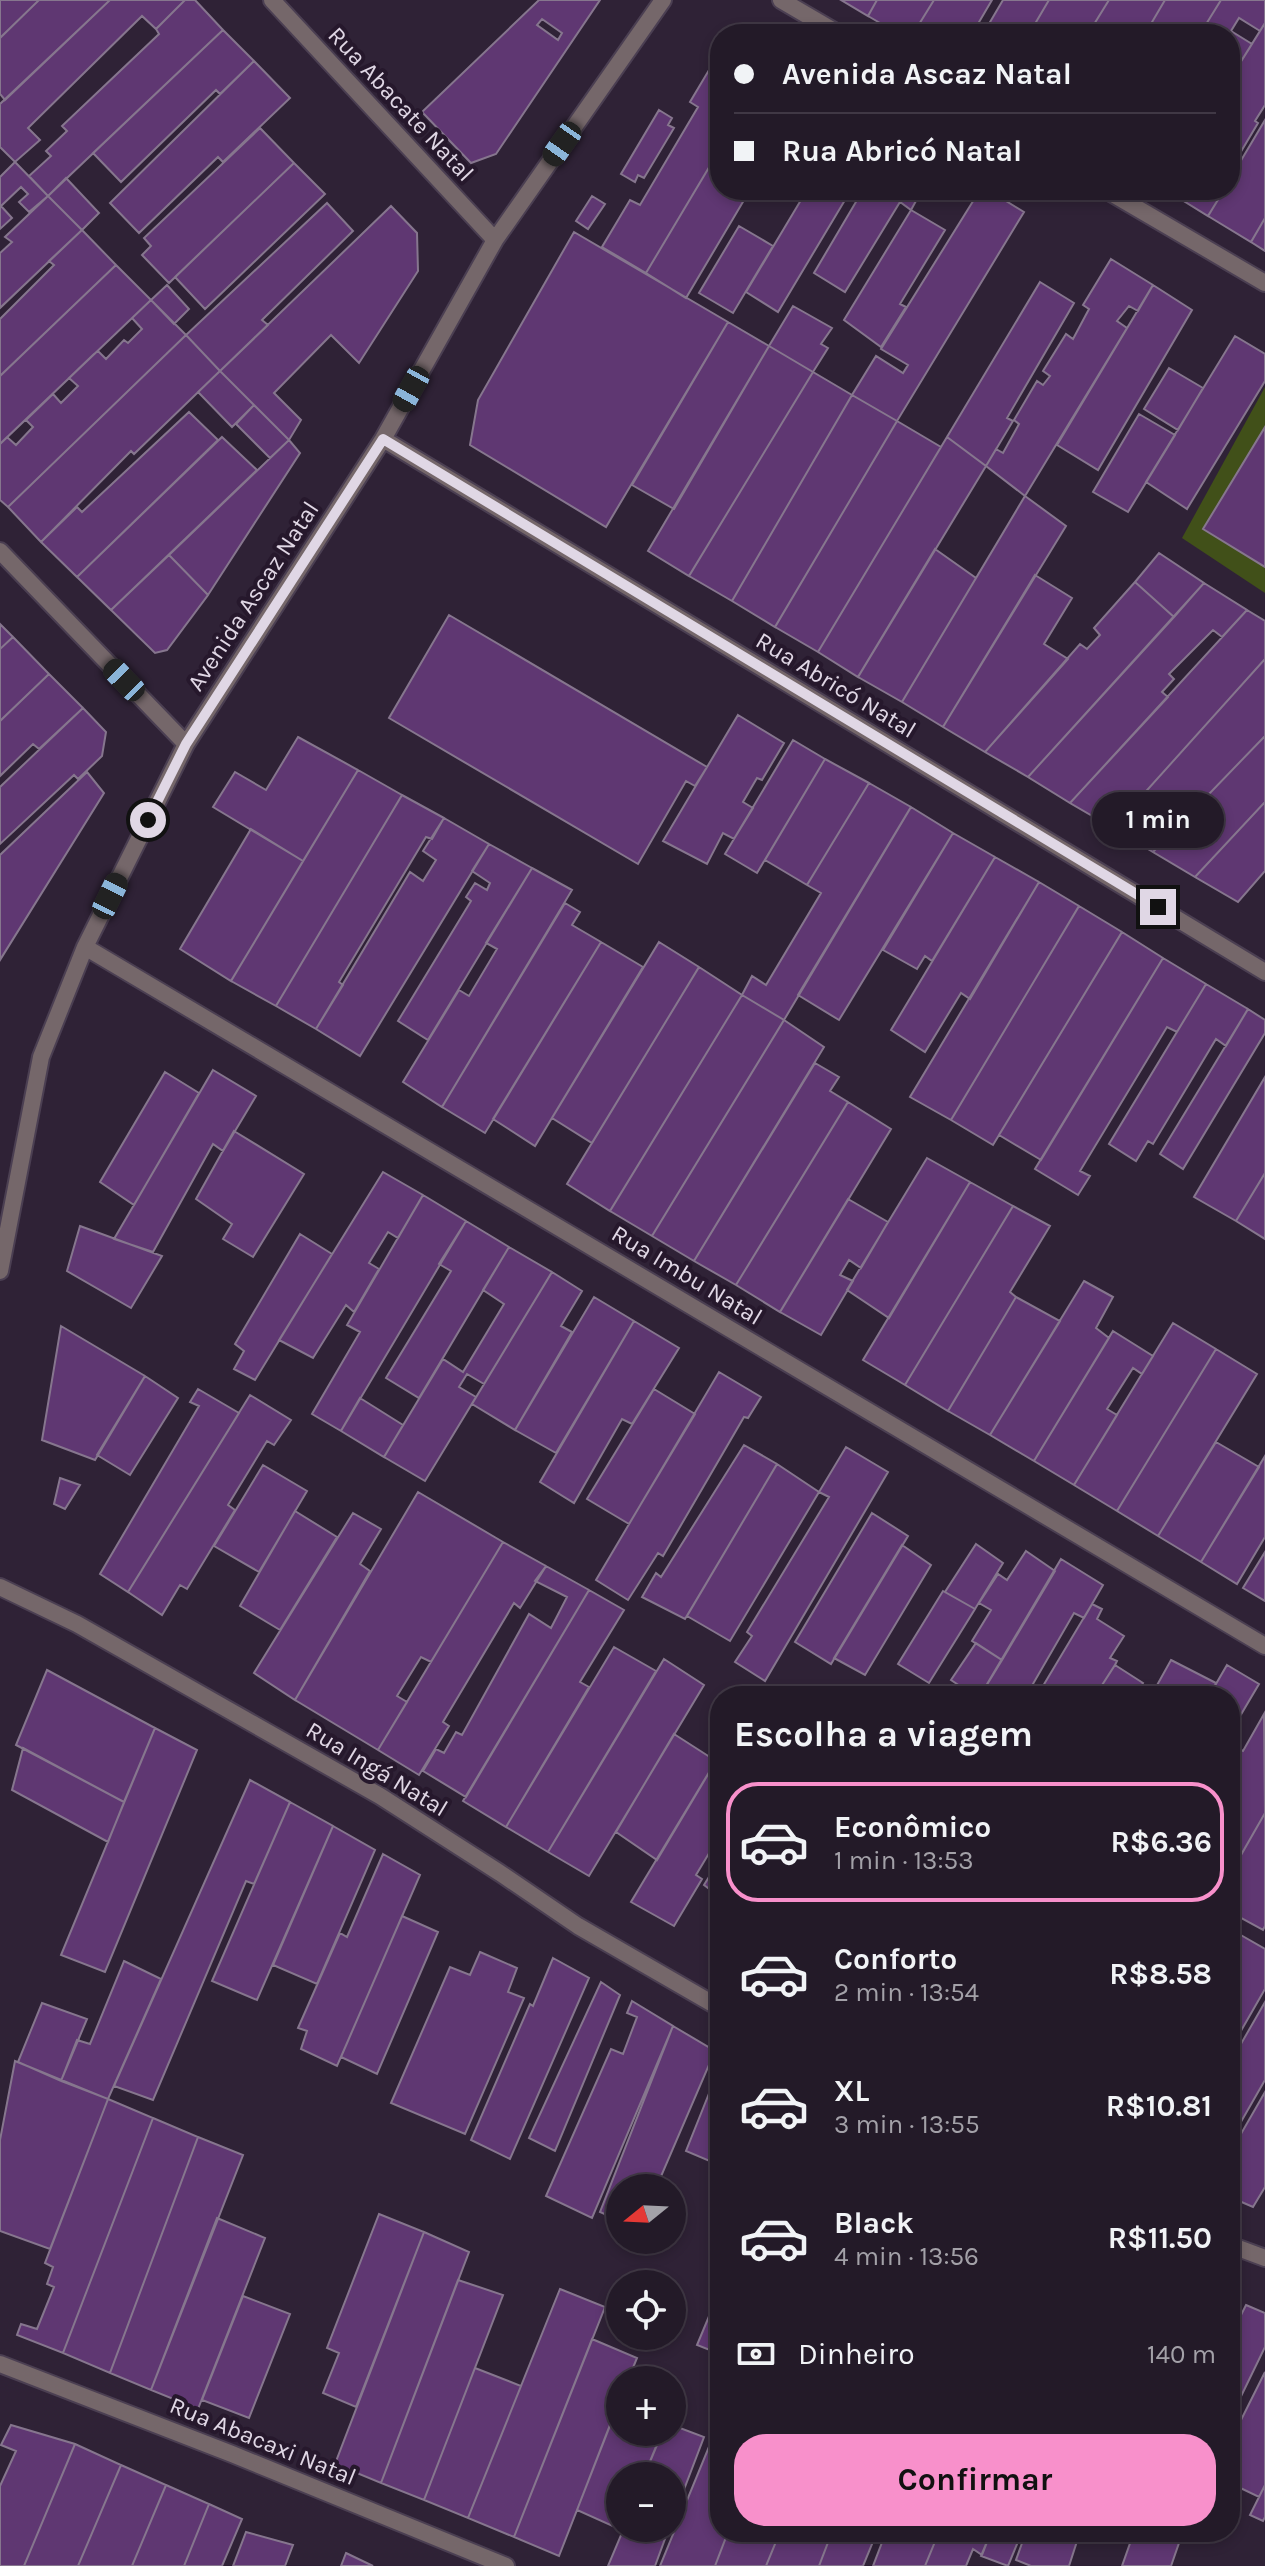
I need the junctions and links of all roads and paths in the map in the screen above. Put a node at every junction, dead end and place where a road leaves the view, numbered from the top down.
1 (272, 0) edge
2 (663, 0) edge
3 (781, 0) edge
4 (822, 24) edge
5 (1123, 200) edge
6 (495, 240) junction
7 (1265, 283) edge
8 (383, 439) junction
9 (0, 551) edge
10 (186, 744) junction
11 (85, 947) junction
12 (1265, 972) edge
13 (0, 1271) edge
14 (0, 1587) edge
15 (1265, 1646) edge
16 (710, 2002) edge
17 (1240, 2249) edge
18 (1265, 2258) edge
19 (0, 2364) edge
20 (506, 2566) edge

1 - 6 street, Rua Abacate Natal
2 - 6 street, Avenida Ascaz Natal
3 - 4 street
5 - 7 street
6 - 8 street, Avenida Ascaz Natal
8 - 10 street, Avenida Ascaz Natal
8 - 12 street, Rua Abricó Natal
9 - 10 street
10 - 11 street, Avenida Ascaz Natal
11 - 13 street, Avenida Ascaz Natal
11 - 15 street, Rua Imbu Natal
14 - 16 street, Rua Ingá Natal
17 - 18 street
19 - 20 street, Rua Abacaxi Natal

